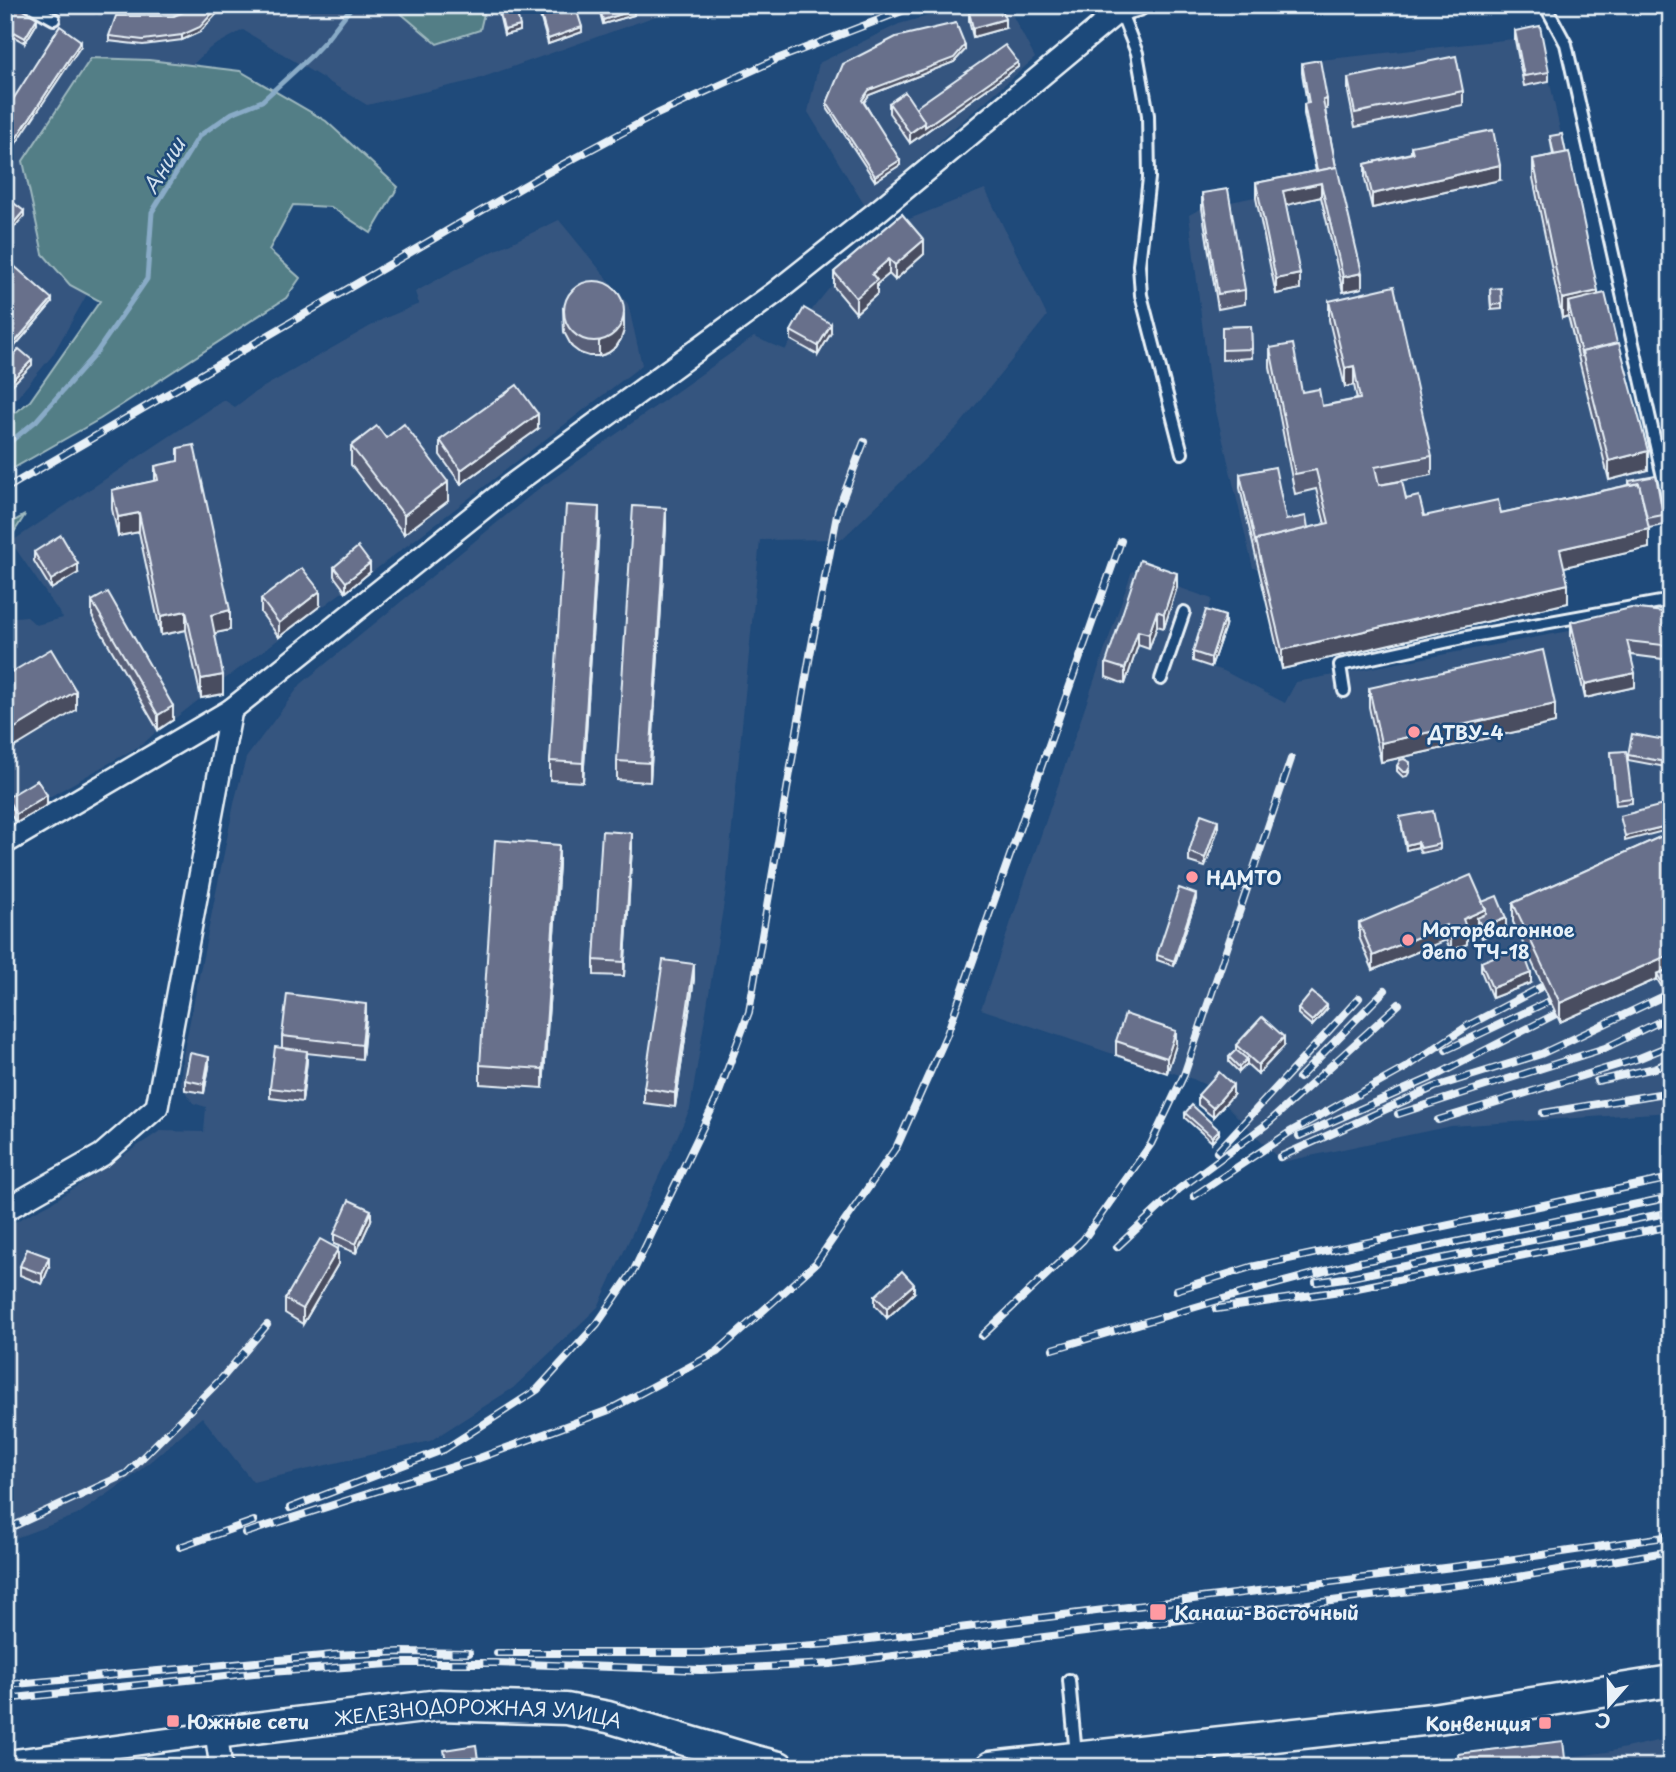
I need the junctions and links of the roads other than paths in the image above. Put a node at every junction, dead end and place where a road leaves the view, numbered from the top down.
1 (29, 5) edge
2 (1545, 5) edge
3 (1125, 7) edge
4 (54, 19) dead end
5 (1181, 453) dead end
6 (1671, 513) edge
7 (1671, 600) edge
8 (1184, 612) dead end
9 (1161, 679) dead end
10 (1344, 691) dead end
11 (231, 710) junction
12 (5, 842) edge
13 (5, 1210) edge
14 (1069, 1680) dead end
15 (1671, 1681) edge
16 (216, 1733) junction
17 (1211, 1754) edge
18 (1076, 1757) junction
19 (5, 1762) edge
20 (221, 1767) edge
21 (779, 1767) edge
22 (991, 1767) edge

1 - 4 lane
2 - 6 lane
3 - 5 lane
3 - 11 street
7 - 10 lane
8 - 9 lane
11 - 12 street
11 - 13 street
14 - 18 lane
15 - 17 street
16 - 19 street, ЖЕЛЕЗНОДОРОЖНАЯ УЛИЦА
16 - 20 street
16 - 21 street, ЖЕЛЕЗНОДОРОЖНАЯ УЛИЦА
17 - 18 street
18 - 22 street

